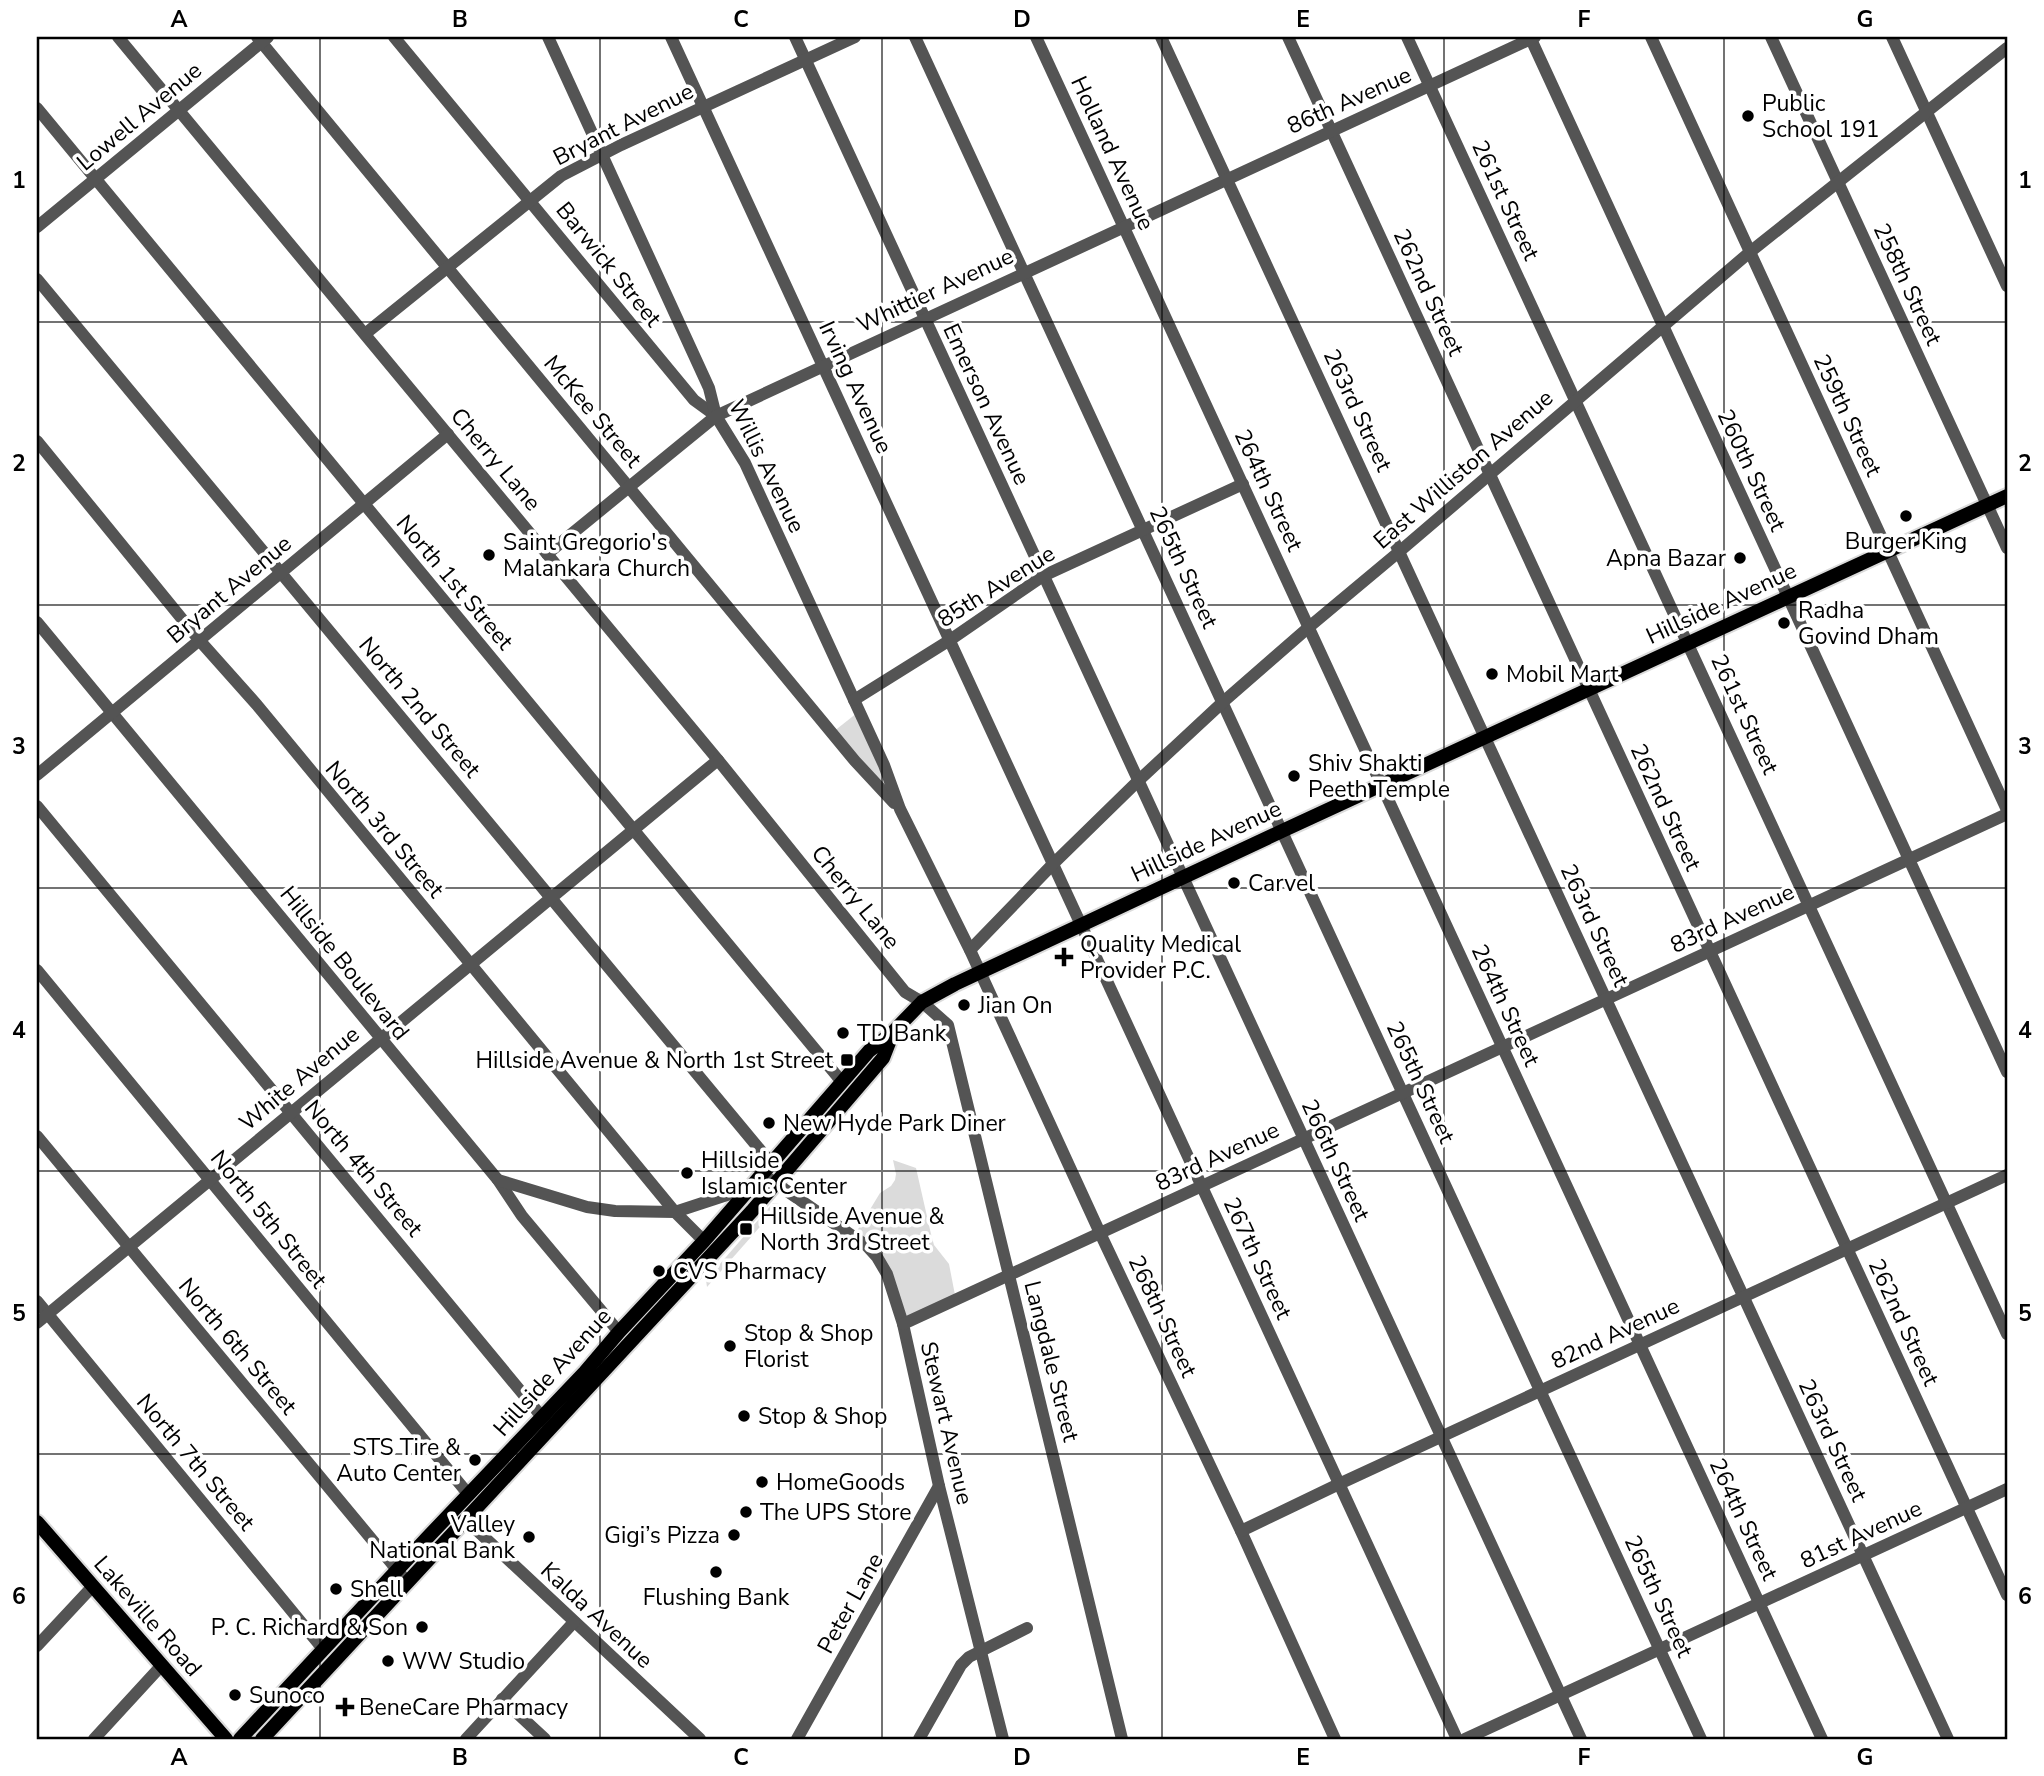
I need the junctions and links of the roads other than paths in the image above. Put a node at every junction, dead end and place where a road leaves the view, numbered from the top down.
1 (118, 37) edge
2 (394, 37) edge
3 (548, 37) edge
4 (671, 37) edge
5 (794, 37) edge
6 (855, 37) edge
7 (915, 37) edge
8 (1036, 37) edge
9 (1161, 37) edge
10 (1288, 37) edge
11 (1408, 37) edge
12 (1532, 37) edge
13 (1651, 37) edge
14 (1771, 37) edge
15 (1892, 37) edge
16 (262, 39) edge
17 (2007, 48) edge
18 (805, 60) junction
19 (1430, 86) junction
20 (703, 107) junction
21 (37, 108) edge
22 (179, 110) junction
23 (1927, 112) junction
24 (1331, 131) junction
25 (602, 154) junction
26 (95, 179) junction
27 (1228, 179) junction
28 (1838, 182) junction
29 (530, 201) junction
30 (1180, 201) joint
31 (37, 227) edge
32 (1123, 227) junction
33 (1750, 252) junction
34 (447, 267) junction
35 (1024, 272) junction
36 (37, 279) edge
37 (2007, 286) edge
38 (1152, 287) joint
39 (924, 318) junction
40 (1663, 325) junction
41 (365, 334) junction
42 (822, 365) junction
43 (1576, 400) junction
44 (716, 416) junction
45 (448, 434) junction
46 (37, 441) edge
47 (1489, 474) junction
48 (1243, 484) junction
49 (629, 487) junction
50 (2007, 496) edge
51 (364, 505) junction
52 (1987, 505) junction
53 (1143, 529) junction
54 (2007, 548) edge
55 (1400, 551) junction
56 (1888, 551) junction
57 (547, 554) junction
58 (281, 573) junction
59 (1043, 576) junction
60 (1788, 597) junction
61 (1053, 598) joint
62 (1309, 626) junction
63 (39, 631) edge
64 (950, 640) junction
65 (200, 641) junction
66 (1689, 643) junction
67 (1589, 689) junction
68 (854, 701) junction
69 (1223, 702) junction
70 (112, 713) junction
71 (1485, 737) junction
72 (1003, 755) joint
73 (718, 760) junction
74 (37, 775) edge
75 (1138, 781) junction
76 (1382, 785) junction
77 (37, 806) edge
78 (900, 809) junction
79 (2007, 812) edge
80 (633, 830) junction
81 (1282, 831) junction
82 (1909, 860) junction
83 (1053, 864) junction
84 (1183, 877) junction
85 (551, 898) junction
86 (1810, 905) junction
87 (952, 912) joint
88 (1081, 925) junction
89 (970, 950) junction
90 (1710, 952) junction
91 (470, 965) junction
92 (37, 970) edge
93 (979, 973) junction
94 (1606, 1000) junction
95 (922, 1002) junction
96 (893, 1032) junction
97 (380, 1037) junction
98 (1503, 1047) junction
99 (2007, 1072) edge
100 (842, 1082) junction
101 (1403, 1093) junction
102 (291, 1113) junction
103 (37, 1136) edge
104 (1304, 1139) junction
105 (763, 1173) junction
106 (2007, 1175) edge
107 (210, 1180) junction
108 (498, 1180) junction
109 (776, 1184) junction
110 (1202, 1186) junction
111 (1947, 1203) junction
112 (675, 1212) junction
113 (1100, 1233) junction
114 (704, 1241) junction
115 (129, 1247) junction
116 (1847, 1249) junction
117 (1009, 1275) junction
118 (1744, 1297) junction
119 (37, 1301) edge
120 (47, 1314) junction
121 (37, 1323) edge
122 (903, 1324) junction
123 (619, 1332) junction
124 (2007, 1334) edge
125 (1640, 1344) junction
126 (1541, 1391) junction
127 (547, 1423) junction
128 (1441, 1437) junction
129 (1339, 1484) junction
130 (939, 1486) junction
131 (2007, 1489) edge
132 (469, 1495) junction
133 (1967, 1508) junction
134 (466, 1520) junction
135 (37, 1522) edge
136 (1241, 1531) junction
137 (1863, 1556) junction
138 (396, 1570) junction
139 (408, 1582) junction
140 (93, 1586) junction
141 (2007, 1595) edge
142 (1760, 1603) junction
143 (574, 1622) junction
144 (1027, 1628) dead end
145 (37, 1646) edge
146 (323, 1649) junction
147 (1660, 1649) junction
148 (982, 1651) junction
149 (162, 1665) junction
150 (1560, 1695) junction
151 (502, 1699) junction
152 (93, 1739) edge
153 (226, 1739) edge
154 (240, 1739) edge
155 (262, 1739) edge
156 (466, 1739) edge
157 (545, 1739) edge
158 (700, 1739) edge
159 (797, 1739) edge
160 (919, 1739) edge
161 (1003, 1739) edge
162 (1122, 1739) edge
163 (1335, 1739) edge
164 (1457, 1739) edge
165 (1465, 1739) edge
166 (1581, 1739) edge
167 (1701, 1739) edge
168 (1822, 1739) edge
169 (1948, 1739) edge

1 - 22 street, Cherry Lane
2 - 29 street, Barwick Street
3 - 25 street, Willis Avenue
4 - 20 street, Irving Avenue
5 - 18 street, Emerson Avenue
6 - 18 street, Bryant Avenue
7 - 35 street, 265th Street
8 - 32 street, Holland Avenue
9 - 27 street, 263rd Street
10 - 24 street, 262nd Street
11 - 19 street, 261st Street
12 - 19 street, 86th Avenue
12 - 40 street, 260th Street
13 - 33 street, 259th Street
14 - 28 street, 258th Street
15 - 23 street
16 - 22 street, Lowell Avenue
16 - 34 street, McKee Street
17 - 23 street, East Williston Avenue
18 - 20 street, Bryant Avenue
18 - 39 street, Emerson Avenue
19 - 24 street, 86th Avenue
19 - 43 street, 261st Street
20 - 25 street, Bryant Avenue
20 - 42 street, Irving Avenue
21 - 26 street, North 1st Street
22 - 26 street, Lowell Avenue
22 - 41 street, Cherry Lane
23 - 28 street, East Williston Avenue
23 - 37 street
24 - 27 street, 86th Avenue
24 - 47 street, 262nd Street
25 - 29 street, Bryant Avenue
25 - 44 street, Willis Avenue
26 - 31 street, Lowell Avenue
26 - 51 street, North 1st Street
27 - 30 street, 86th Avenue
27 - 55 street, 263rd Street
28 - 33 street, East Williston Avenue
28 - 52 street, 258th Street
29 - 34 street, Bryant Avenue
29 - 44 street, Barwick Street
30 - 32 street, Whittier Avenue
32 - 35 street, Whittier Avenue
32 - 38 street, Holland Avenue
33 - 40 street, East Williston Avenue
33 - 56 street, 259th Street
34 - 41 street, Bryant Avenue
34 - 49 street, McKee Street
35 - 39 street, Whittier Avenue
35 - 53 street, 265th Street
36 - 58 street, North 2nd Street
38 - 48 street, 264th Street
39 - 42 street, Whittier Avenue
39 - 59 street, Emerson Avenue
40 - 43 street, East Williston Avenue
40 - 60 street, 260th Street
41 - 45 street, Cherry Lane
42 - 44 street, Whittier Avenue
42 - 64 street, Irving Avenue
43 - 47 street, East Williston Avenue
43 - 66 street, 261st Street
44 - 49 street, Whittier Avenue
44 - 68 street, Willis Avenue
45 - 51 street, Bryant Avenue
45 - 57 street, Cherry Lane
46 - 65 street, North 3rd Street
47 - 55 street, East Williston Avenue
47 - 67 street, 262nd Street
48 - 53 street, 85th Avenue
48 - 62 street, 264th Street
49 - 57 street, Whittier Avenue
49 - 78 street, McKee Street
50 - 52 main road, Hillside Avenue
51 - 58 street, Bryant Avenue
51 - 80 street, North 1st Street
52 - 54 street, 258th Street
52 - 56 main road, Hillside Avenue
53 - 59 street, 85th Avenue
53 - 69 street, 265th Street
55 - 62 street, East Williston Avenue
55 - 71 street, 263rd Street
56 - 60 main road, Hillside Avenue
56 - 79 street, 259th Street
57 - 73 street, Cherry Lane
58 - 65 street, Bryant Avenue
58 - 85 street, North 2nd Street
59 - 61 street, Emerson Avenue
59 - 64 street, 85th Avenue
60 - 66 main road, Hillside Avenue
60 - 82 street, 260th Street
61 - 75 street, 266th Street
62 - 69 street, East Williston Avenue
62 - 76 street, 264th Street
63 - 70 street, Hillside Boulevard
64 - 68 street, 85th Avenue
64 - 72 street, Irving Avenue
65 - 70 street, Bryant Avenue
65 - 91 street, North 3rd Street
66 - 67 main road, Hillside Avenue
66 - 86 street, 261st Street
67 - 71 main road, Hillside Avenue
67 - 90 street, 262nd Street
68 - 78 street, Willis Avenue
69 - 75 street, East Williston Avenue
69 - 81 street, 265th Street
70 - 74 street, Bryant Avenue
70 - 97 street, Hillside Boulevard
71 - 76 main road, Hillside Avenue
71 - 94 street, 263rd Street
72 - 83 street, 267th Street
73 - 80 street, White Avenue
73 - 95 street, Cherry Lane
75 - 83 street, East Williston Avenue
75 - 84 street, 266th Street
76 - 81 main road, Hillside Avenue
76 - 98 street, 264th Street
77 - 102 street, North 4th Street
78 - 87 street, Willis Avenue
79 - 82 street, 83rd Avenue
80 - 85 street, White Avenue
80 - 100 street, North 1st Street
81 - 84 main road, Hillside Avenue
81 - 101 street, 265th Street
82 - 86 street, 83rd Avenue
82 - 99 street, 260th Street
83 - 88 street, 267th Street
83 - 89 street, East Williston Avenue
84 - 88 main road, Hillside Avenue
84 - 104 street, 266th Street
85 - 91 street, White Avenue
85 - 105 street, North 2nd Street
86 - 90 street, 83rd Avenue
86 - 111 street, 261st Street
87 - 89 street, 268th Street
88 - 93 main road, Hillside Avenue
88 - 110 street, 267th Street
89 - 93 street, 268th Street
90 - 94 street, 83rd Avenue
90 - 116 street, 262nd Street
91 - 97 street, White Avenue
91 - 112 street, North 3rd Street
92 - 107 street, North 5th Street
93 - 95 main road, Hillside Avenue
93 - 113 street, 268th Street
94 - 98 street, 83rd Avenue
94 - 118 street, 263rd Street
95 - 96 main road, Hillside Avenue
95 - 117 street, Langdale Street
96 - 100 main road, Hillside Avenue
96 - 109 main road, Hillside Avenue
97 - 102 street, White Avenue
97 - 108 street, Hillside Boulevard
98 - 101 street, 83rd Avenue
98 - 125 street, 264th Street
100 - 105 main road, Hillside Avenue
101 - 104 street, 83rd Avenue
101 - 126 street, 265th Street
102 - 107 street, White Avenue
102 - 127 street, North 4th Street
103 - 115 street, North 6th Street
104 - 110 street, 83rd Avenue
104 - 128 street, 266th Street
105 - 109 street, Stewart Avenue
105 - 112 street
105 - 114 main road, Hillside Avenue
106 - 111 street, 82nd Avenue
107 - 115 street, White Avenue
107 - 132 street, North 5th Street
108 - 112 street
108 - 123 street, Hillside Boulevard
109 - 122 street, Stewart Avenue
109 - 127 main road, Hillside Avenue
110 - 113 street, 83rd Avenue
110 - 129 street, 267th Street
111 - 116 street, 82nd Avenue
111 - 124 street, 261st Street
112 - 114 street, North 3rd Street
113 - 117 street, 83rd Avenue
113 - 136 street, 268th Street
114 - 123 main road, Hillside Avenue
115 - 120 street, White Avenue
115 - 138 street, North 6th Street
116 - 118 street, 82nd Avenue
116 - 133 street, 262nd Street
117 - 122 street, 83rd Avenue
117 - 162 street, Langdale Street
118 - 125 street, 82nd Avenue
118 - 137 street, 263rd Street
119 - 120 street, North 7th Street
120 - 121 street, White Avenue
120 - 146 street, North 7th Street
122 - 130 street, Stewart Avenue
123 - 127 main road, Hillside Avenue
125 - 126 street, 82nd Avenue
125 - 142 street, 264th Street
126 - 128 street, 82nd Avenue
126 - 147 street, 265th Street
127 - 132 main road, Hillside Avenue
127 - 134 main road, Hillside Avenue
128 - 129 street, 82nd Avenue
128 - 150 street, 266th Street
129 - 136 street, 82nd Avenue
129 - 164 street, 267th Street
130 - 148 street, Stewart Avenue
130 - 159 street, Peter Lane
131 - 133 street, 81st Avenue
132 - 138 main road, Hillside Avenue
133 - 137 street, 81st Avenue
133 - 141 street, 262nd Street
134 - 139 main road, Hillside Avenue
134 - 143 street, Kalda Avenue
135 - 140 main road, Lakeville Road
136 - 163 street, 268th Street
137 - 142 street, 81st Avenue
137 - 169 street, 263rd Street
138 - 139 street, North 6th Street
138 - 146 main road, Hillside Avenue
139 - 155 main road, Hillside Avenue
140 - 145 street
140 - 149 main road, Lakeville Road
142 - 147 street, 81st Avenue
142 - 168 street, 264th Street
143 - 151 street
143 - 158 street, Kalda Avenue
144 - 148 street
146 - 154 main road, Hillside Avenue
147 - 150 street, 81st Avenue
147 - 167 street, 265th Street
148 - 160 street
148 - 161 street, Stewart Avenue
149 - 152 street
149 - 153 main road, Lakeville Road
150 - 165 street, 81st Avenue
150 - 166 street, 266th Street
151 - 156 street
151 - 157 street

